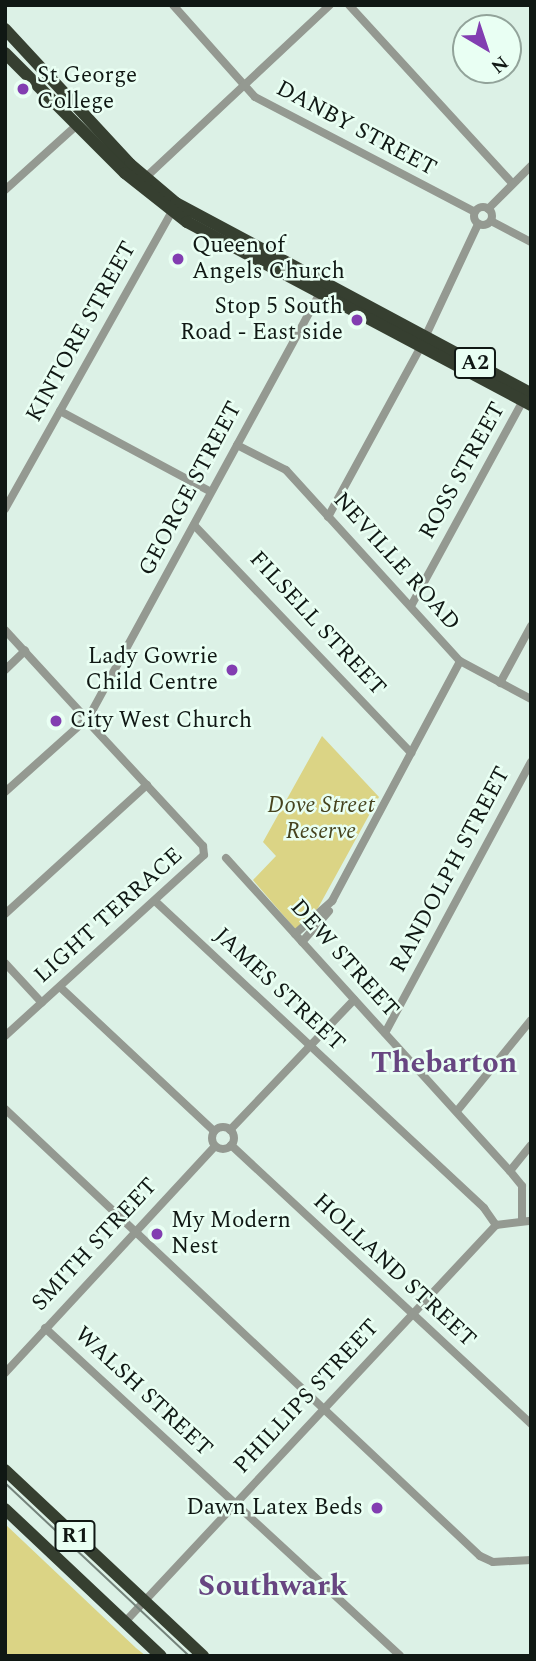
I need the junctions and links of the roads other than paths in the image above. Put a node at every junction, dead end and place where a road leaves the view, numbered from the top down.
1 (173, 5) edge
2 (330, 5) edge
3 (349, 5) edge
4 (5, 29) edge
5 (5, 53) edge
6 (246, 86) junction
7 (82, 120) junction
8 (531, 166) edge
9 (145, 178) junction
10 (512, 183) junction
11 (5, 190) edge
12 (488, 209) junction
13 (172, 211) junction
14 (475, 212) junction
15 (491, 221) junction
16 (478, 224) junction
17 (531, 242) edge
18 (322, 290) junction
19 (421, 342) junction
20 (528, 398) edge
21 (60, 411) junction
22 (237, 445) junction
23 (211, 492) junction
24 (5, 509) edge
25 (328, 517) junction
26 (194, 524) junction
27 (411, 606) junction
28 (531, 626) edge
29 (5, 630) edge
30 (25, 651) junction
31 (460, 661) junction
32 (5, 670) edge
33 (500, 683) junction
34 (531, 699) edge
35 (80, 713) junction
36 (91, 713) junction
37 (86, 724) junction
38 (411, 753) junction
39 (531, 762) edge
40 (147, 785) junction
41 (5, 792) edge
42 (226, 858) dead end
43 (155, 901) junction
44 (332, 901) junction
45 (5, 914) edge
46 (295, 934) junction
47 (302, 942) junction
48 (5, 962) edge
49 (60, 987) junction
50 (354, 1000) junction
51 (42, 1003) junction
52 (531, 1020) edge
53 (385, 1033) junction
54 (5, 1036) edge
55 (311, 1045) junction
56 (5, 1109) edge
57 (457, 1111) junction
58 (5, 1116) edge
59 (230, 1130) junction
60 (214, 1131) junction
61 (231, 1145) junction
62 (531, 1145) edge
63 (215, 1146) junction
64 (510, 1171) junction
65 (526, 1192) edge
66 (526, 1221) edge
67 (496, 1225) junction
68 (135, 1231) junction
69 (411, 1314) junction
70 (45, 1328) junction
71 (5, 1373) edge
72 (322, 1409) junction
73 (531, 1424) edge
74 (5, 1470) edge
75 (234, 1504) junction
76 (5, 1508) edge
77 (531, 1560) edge
78 (144, 1602) junction
79 (124, 1623) junction
80 (161, 1656) edge
81 (203, 1656) edge
82 (400, 1656) edge

1 - 6 street, DANBY STREET
2 - 6 street
3 - 10 street
4 - 7 highway, A2
5 - 7 highway, A2
6 - 9 street
6 - 14 street, DANBY STREET
7 - 9 highway, A2
7 - 11 street
7 - 13 highway, A2
8 - 10 street
9 - 18 highway, A2
10 - 12 street
12 - 14 street
12 - 15 street
13 - 18 highway, A2
13 - 21 street, KINTORE STREET
14 - 16 street
15 - 16 street
15 - 17 street
16 - 19 street
18 - 19 highway, A2
18 - 22 street, GEORGE STREET
19 - 20 highway, A2
19 - 25 street
20 - 27 street, ROSS STREET
21 - 23 street
21 - 24 street, KINTORE STREET
22 - 23 street, GEORGE STREET
22 - 25 street, NEVILLE ROAD
23 - 26 street, GEORGE STREET
25 - 27 street, NEVILLE ROAD
26 - 36 street, GEORGE STREET
26 - 38 street, FILSELL STREET
27 - 31 street, NEVILLE ROAD
28 - 33 street
29 - 30 street
30 - 32 street
30 - 35 street
31 - 33 street, NEVILLE ROAD
31 - 38 street
33 - 34 street, NEVILLE ROAD
35 - 36 street
35 - 37 street
36 - 37 street
37 - 40 street
37 - 41 street
38 - 44 street
39 - 53 street, RANDOLPH STREET
40 - 43 street, LIGHT TERRACE
40 - 45 street
42 - 46 street, DEW STREET
43 - 49 street, LIGHT TERRACE
43 - 55 street, JAMES STREET
44 - 46 street
44 - 47 street
46 - 47 street, DEW STREET
47 - 50 street, DEW STREET
48 - 51 street
49 - 51 street, LIGHT TERRACE
49 - 60 street
50 - 53 street, DEW STREET
50 - 55 street
51 - 54 street, LIGHT TERRACE
52 - 57 street
53 - 57 street, DEW STREET
55 - 59 street
55 - 67 street, JAMES STREET
56 - 68 street
57 - 64 street, DEW STREET
58 - 68 street
59 - 60 street
59 - 61 street
60 - 63 street
61 - 63 street
61 - 69 street, HOLLAND STREET
62 - 64 street
63 - 68 street, SMITH STREET
64 - 65 street, DEW STREET
65 - 66 street, DEW STREET
66 - 67 street
67 - 69 street, PHILLIPS STREET
68 - 70 street, SMITH STREET
68 - 72 street
69 - 72 street, PHILLIPS STREET
69 - 73 street, HOLLAND STREET
70 - 71 street, SMITH STREET
70 - 75 street, WALSH STREET
72 - 75 street, PHILLIPS STREET
72 - 77 street
74 - 78 highway, R1
75 - 78 street, PHILLIPS STREET
75 - 82 street, WALSH STREET
76 - 79 highway, R1
78 - 79 street, PHILLIPS STREET
78 - 81 highway, R1
79 - 80 highway, R1

